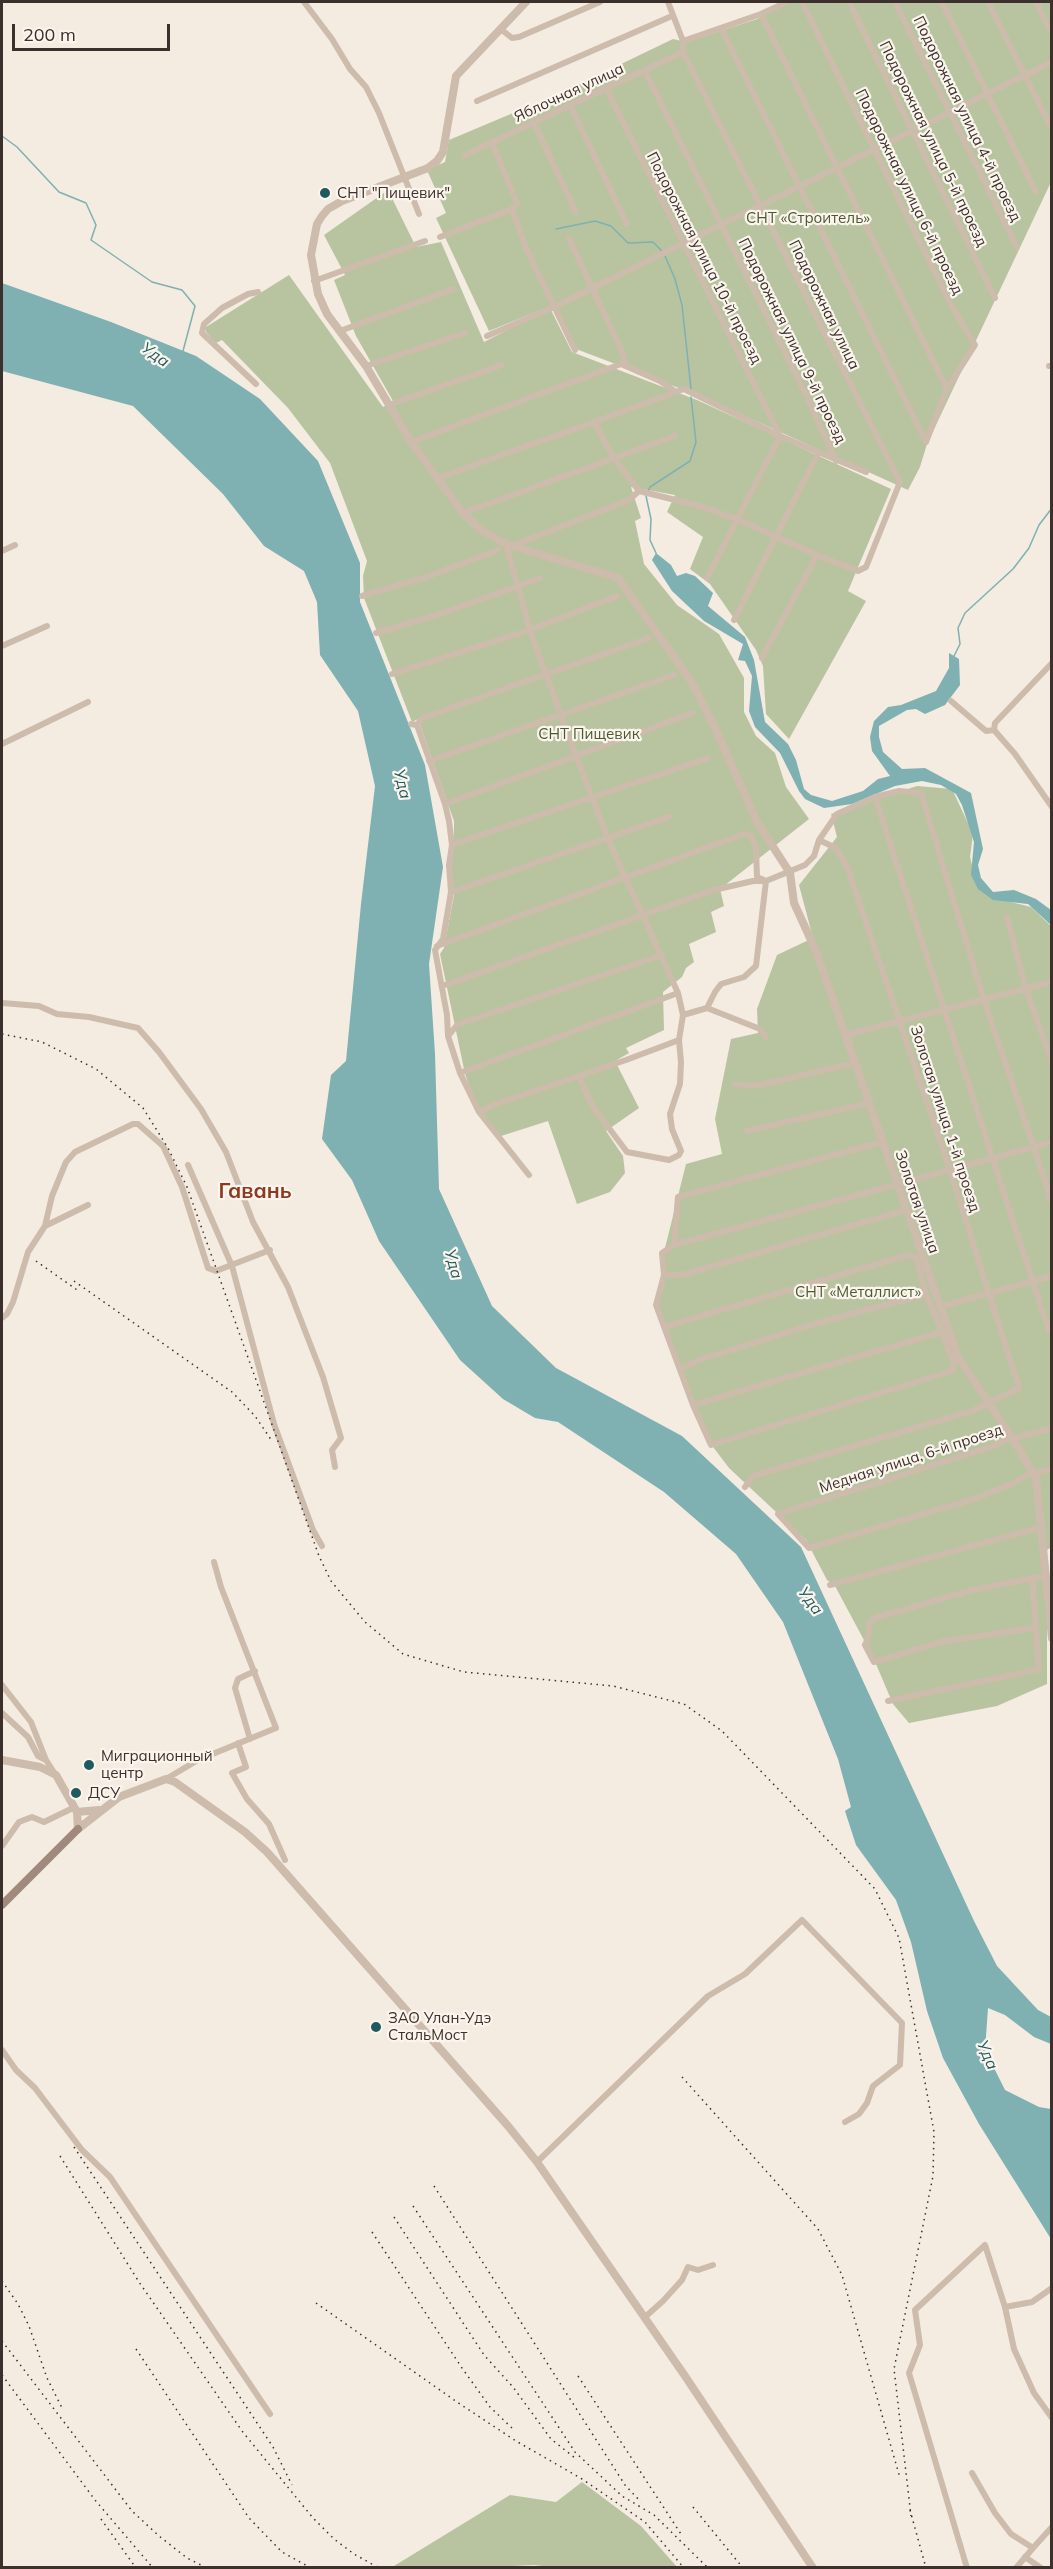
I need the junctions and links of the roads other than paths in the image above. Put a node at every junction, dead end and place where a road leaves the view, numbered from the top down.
1 (304, 2) edge
2 (526, 2) edge
3 (600, 2) edge
4 (668, 2) edge
5 (787, 2) edge
6 (802, 2) edge
7 (849, 2) edge
8 (895, 2) edge
9 (942, 2) edge
10 (988, 2) edge
11 (1036, 2) edge
12 (772, 5) edge
13 (761, 14) junction
14 (672, 16) junction
15 (721, 28) junction
16 (502, 30) junction
17 (1052, 33) edge
18 (683, 41) junction
19 (683, 52) junction
20 (1052, 62) edge
21 (645, 71) junction
22 (1025, 75) junction
23 (607, 90) junction
24 (987, 93) junction
25 (477, 101) dead end
26 (571, 106) junction
27 (950, 112) junction
28 (534, 123) junction
29 (1052, 129) edge
30 (913, 130) junction
31 (492, 142) junction
32 (874, 147) junction
33 (465, 155) dead end
34 (837, 167) junction
35 (404, 176) junction
36 (800, 186) junction
37 (1036, 192) dead end
38 (761, 204) junction
39 (512, 209) junction
40 (576, 212) dead end
41 (419, 214) dead end
42 (722, 223) junction
43 (627, 224) dead end
44 (440, 237) dead end
45 (568, 239) dead end
46 (424, 241) dead end
47 (683, 242) junction
48 (1017, 247) dead end
49 (314, 281) junction
50 (454, 289) dead end
51 (591, 289) junction
52 (258, 292) dead end
53 (995, 298) dead end
54 (554, 307) junction
55 (340, 331) junction
56 (465, 333) dead end
57 (487, 336) dead end
58 (575, 350) dead end
59 (621, 364) junction
60 (502, 365) dead end
61 (366, 366) junction
62 (256, 384) dead end
63 (947, 389) junction
64 (676, 392) junction
65 (389, 405) junction
66 (594, 422) junction
67 (675, 436) dead end
68 (780, 436) junction
69 (411, 442) junction
70 (818, 453) junction
71 (614, 458) junction
72 (836, 461) junction
73 (866, 472) dead end
74 (438, 478) junction
75 (639, 490) junction
76 (464, 513) junction
77 (739, 520) junction
78 (777, 536) junction
79 (15, 544) dead end
80 (509, 545) junction
81 (498, 550) dead end
82 (2, 551) edge
83 (817, 555) junction
84 (540, 578) dead end
85 (707, 578) dead end
86 (517, 586) junction
87 (362, 596) dead end
88 (617, 596) dead end
89 (734, 620) dead end
90 (47, 626) dead end
91 (530, 630) junction
92 (376, 633) dead end
93 (649, 638) dead end
94 (2, 646) edge
95 (762, 658) dead end
96 (1052, 663) edge
97 (392, 674) dead end
98 (546, 675) junction
99 (674, 675) dead end
100 (951, 701) dead end
101 (88, 702) dead end
102 (693, 714) dead end
103 (561, 716) junction
104 (994, 730) junction
105 (2, 744) edge
106 (578, 757) junction
107 (708, 758) dead end
108 (429, 761) junction
109 (592, 797) junction
110 (875, 797) junction
111 (445, 804) junction
112 (1052, 807) edge
113 (669, 817) dead end
114 (609, 839) junction
115 (819, 840) junction
116 (452, 845) junction
117 (790, 873) junction
118 (627, 878) junction
119 (766, 881) junction
120 (451, 892) junction
121 (643, 914) junction
122 (1007, 918) dead end
123 (437, 946) junction
124 (662, 955) junction
125 (1052, 982) edge
126 (442, 986) junction
127 (1026, 988) junction
128 (678, 993) junction
129 (984, 1000) junction
130 (2, 1003) edge
131 (707, 1008) junction
132 (946, 1009) junction
133 (682, 1015) junction
134 (900, 1021) junction
135 (845, 1035) junction
136 (448, 1036) junction
137 (766, 1037) dead end
138 (678, 1040) junction
139 (1052, 1062) edge
140 (855, 1063) junction
141 (460, 1072) junction
142 (579, 1077) junction
143 (735, 1084) dead end
144 (868, 1103) junction
145 (479, 1112) junction
146 (747, 1131) dead end
147 (882, 1142) junction
148 (1052, 1142) edge
149 (1035, 1146) junction
150 (994, 1158) junction
151 (188, 1165) dead end
152 (950, 1170) junction
153 (529, 1175) dead end
154 (897, 1185) junction
155 (1052, 1204) edge
156 (88, 1205) dead end
157 (906, 1210) junction
158 (45, 1226) junction
159 (674, 1245) junction
160 (270, 1250) junction
161 (232, 1266) junction
162 (664, 1275) junction
163 (1052, 1276) edge
164 (1032, 1281) junction
165 (989, 1294) junction
166 (929, 1295) junction
167 (939, 1307) junction
168 (2, 1318) edge
169 (664, 1327) junction
170 (942, 1332) junction
171 (1049, 1332) dead end
172 (680, 1369) junction
173 (989, 1402) junction
174 (693, 1405) junction
175 (1052, 1428) edge
176 (1013, 1439) junction
177 (335, 1467) dead end
178 (1052, 1469) edge
179 (1034, 1474) junction
180 (745, 1487) dead end
181 (1042, 1527) junction
182 (322, 1546) dead end
183 (213, 1562) dead end
184 (1045, 1576) junction
185 (1032, 1578) junction
186 (830, 1585) dead end
187 (1035, 1628) junction
188 (1052, 1638) edge
189 (255, 1671) junction
190 (2, 1685) edge
191 (888, 1701) dead end
192 (2, 1713) edge
193 (250, 1738) junction
194 (238, 1743) junction
195 (2, 1760) edge
196 (46, 1760) junction
197 (56, 1775) junction
198 (166, 1779) junction
199 (76, 1809) junction
200 (99, 1810) junction
201 (78, 1829) junction
202 (2, 1846) edge
203 (285, 1860) dead end
204 (2, 1905) edge
205 (2, 2050) edge
206 (845, 2122) dead end
207 (537, 2162) junction
208 (713, 2265) dead end
209 (1052, 2288) edge
210 (1005, 2307) junction
211 (645, 2317) junction
212 (270, 2414) dead end
213 (1052, 2418) edge
214 (972, 2474) dead end
215 (1052, 2527) edge
216 (1033, 2548) junction
217 (1025, 2557) junction
218 (813, 2568) edge
219 (968, 2568) edge
220 (1016, 2568) edge
221 (1041, 2568) edge

1 - 35 street
2 - 16 street
3 - 16 street
4 - 14 street
5 - 12 street
6 - 32 street, Подорожная улица 6-й проезд
7 - 30 street, Подорожная улица 5-й проезд
8 - 27 street, Подорожная улица 4-й проезд
9 - 24 street
10 - 22 street
11 - 17 street
12 - 13 street
13 - 15 street
13 - 34 street
14 - 18 street
14 - 25 street
15 - 18 street
15 - 36 street
16 - 35 street
18 - 19 street, Подорожная улица
19 - 21 street, Яблочная улица
19 - 38 street, Подорожная улица
20 - 22 street
21 - 23 street, Яблочная улица
21 - 42 street, Подорожная улица 9-й проезд
22 - 24 street
22 - 29 street
23 - 26 street, Яблочная улица
23 - 47 street, Подорожная улица 10-й проезд
24 - 27 street
24 - 37 street
26 - 28 street, Яблочная улица
26 - 43 street
27 - 30 street
27 - 48 street, Подорожная улица 4-й проезд
28 - 31 street, Яблочная улица
28 - 40 street
30 - 32 street
30 - 53 street, Подорожная улица 5-й проезд
31 - 33 street, Яблочная улица
31 - 39 street
32 - 34 street
32 - 63 street, Подорожная улица 6-й проезд
34 - 36 street
34 - 63 street
35 - 41 street
35 - 49 street
36 - 38 street
36 - 63 street
38 - 42 street
38 - 83 street, Подорожная улица
39 - 44 street
39 - 54 street
42 - 47 street
42 - 72 street, Подорожная улица 9-й проезд
45 - 51 street
46 - 49 street
47 - 51 street
47 - 68 street, Подорожная улица 10-й проезд
49 - 55 street
50 - 55 street
51 - 54 street
51 - 59 street
52 - 62 street
54 - 57 street
54 - 58 street
55 - 61 street
56 - 61 street
59 - 64 street
59 - 69 street
60 - 65 street
61 - 65 street
64 - 66 street
64 - 68 street
65 - 69 street
66 - 71 street
66 - 74 street
67 - 71 street
68 - 70 street
68 - 77 street
69 - 74 street
70 - 72 street
70 - 78 street
71 - 75 street
71 - 76 street
72 - 73 street
74 - 76 street
75 - 77 street
75 - 80 street
76 - 80 street
77 - 78 street
77 - 85 street
78 - 83 street
78 - 89 street
79 - 82 street
80 - 86 street
80 - 117 street
81 - 87 street
83 - 95 street
84 - 86 street
86 - 91 street
86 - 92 street
88 - 91 street
90 - 94 street
91 - 97 street
91 - 98 street
93 - 98 street
96 - 104 street
98 - 103 street
98 - 108 street
99 - 103 street
100 - 104 street
101 - 105 street
102 - 106 street
103 - 106 street
103 - 108 street
104 - 112 street
106 - 109 street
106 - 111 street
107 - 109 street
108 - 111 street
109 - 114 street
109 - 116 street
110 - 115 street
110 - 129 street
110 - 132 street
111 - 116 street
113 - 114 street
114 - 118 street
114 - 120 street
115 - 117 street
115 - 134 street, Золотая улица, 1-й проезд
116 - 120 street
117 - 119 street
117 - 135 street, Золотая улица
118 - 119 street
118 - 121 street
118 - 123 street
119 - 121 street
119 - 131 street
120 - 123 street
121 - 124 street
121 - 126 street
122 - 127 street
123 - 126 street
124 - 128 street
124 - 136 street
125 - 127 street
126 - 136 street
127 - 129 street
127 - 139 street
128 - 133 street
128 - 141 street
129 - 132 street
129 - 149 street
130 - 160 street
131 - 133 street
131 - 137 street
132 - 134 street
132 - 150 street
133 - 138 street
134 - 135 street
134 - 152 street, Золотая улица, 1-й проезд
135 - 140 street, Золотая улица
136 - 141 street
138 - 142 street
138 - 142 street
140 - 143 street
140 - 144 street, Золотая улица
141 - 145 street
142 - 145 street
144 - 146 street
144 - 147 street, Золотая улица
145 - 153 street
147 - 154 street, Золотая улица
147 - 159 street
148 - 149 street
149 - 150 street
149 - 155 street
150 - 152 street
150 - 164 street
151 - 161 street
152 - 154 street
152 - 165 street, Золотая улица, 1-й проезд
154 - 157 street, Золотая улица
154 - 159 street
156 - 158 street
157 - 162 street
157 - 166 street, Золотая улица
158 - 161 street
158 - 168 street
159 - 162 street
160 - 161 street
160 - 177 street
161 - 182 street
162 - 169 street
163 - 164 street
164 - 165 street
164 - 171 street
165 - 167 street
165 - 173 street, Золотая улица, 1-й проезд
166 - 167 street, Золотая улица
166 - 169 street
166 - 170 street
166 - 172 street
167 - 173 street, Золотая улица
169 - 172 street
170 - 174 street
170 - 174 street
172 - 174 street
173 - 176 street, Золотая улица
173 - 180 street
175 - 176 street, Медная улица, 6-й проезд
176 - 179 street, Золотая улица
176 - 179 street, Медная улица, 6-й проезд
178 - 179 street
179 - 181 street, Золотая улица
181 - 184 street, Золотая улица
181 - 186 street
183 - 189 street
184 - 185 street
184 - 188 street, Золотая улица
185 - 187 street
185 - 187 street
187 - 191 street
189 - 193 street
189 - 193 street
190 - 196 street
192 - 196 street
193 - 194 street
194 - 198 street
194 - 203 street
195 - 197 street
196 - 197 street
197 - 199 street
198 - 200 street
198 - 207 street
199 - 200 street
199 - 201 street
199 - 202 street
200 - 201 street
201 - 204 main road
205 - 212 street
206 - 207 street
207 - 211 street
208 - 211 street
209 - 210 street
210 - 213 street
210 - 219 street
211 - 218 street
214 - 216 street
215 - 216 street
216 - 217 street
217 - 220 street
217 - 221 street

